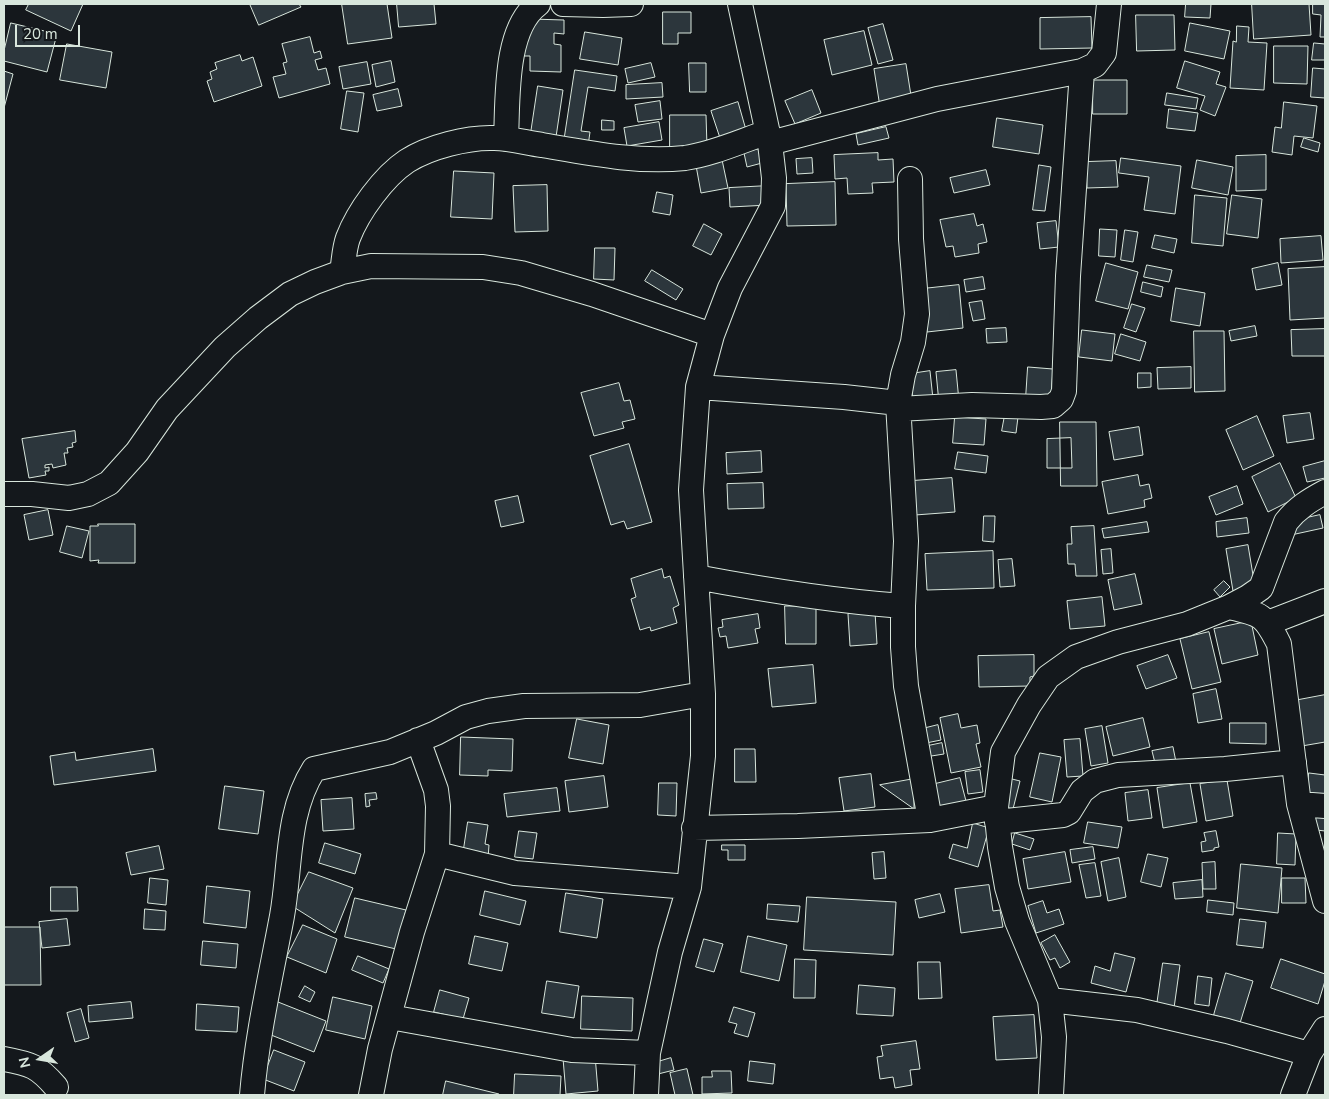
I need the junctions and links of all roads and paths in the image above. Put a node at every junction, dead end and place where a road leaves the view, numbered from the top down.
1 (538, 4) edge
2 (563, 4) edge
3 (632, 4) edge
4 (740, 4) edge
5 (1109, 4) edge
6 (1082, 71) junction
7 (769, 137) junction
8 (506, 139) junction
9 (910, 179) dead end
10 (342, 272) junction
11 (712, 335) junction
12 (698, 387) junction
13 (898, 406) junction
14 (1325, 492) edge
15 (4, 494) edge
16 (696, 577) junction
17 (1325, 601) edge
18 (903, 606) junction
19 (1229, 607) junction
20 (1268, 623) junction
21 (703, 694) junction
22 (418, 740) junction
23 (1294, 762) junction
24 (1299, 804) junction
25 (1325, 806) edge
26 (996, 814) junction
27 (930, 820) junction
28 (694, 828) junction
29 (436, 854) junction
30 (689, 887) junction
31 (1325, 902) edge
32 (1050, 1000) junction
33 (390, 1017) junction
34 (1325, 1029) edge
35 (648, 1053) junction
36 (1309, 1054) junction
37 (4, 1059) edge
38 (56, 1087) dead end
39 (252, 1095) edge
40 (371, 1095) edge
41 (646, 1095) edge
42 (1051, 1095) edge
43 (1293, 1095) edge

1 - 8 street
2 - 3 street
4 - 7 street
5 - 6 street
6 - 7 street
6 - 13 street
7 - 8 street
7 - 11 street
8 - 10 street
9 - 13 street
10 - 11 street
10 - 15 street
11 - 12 street
12 - 13 street
12 - 16 street
13 - 18 street
14 - 19 street
16 - 18 street
16 - 21 street
17 - 20 street
18 - 27 street
19 - 20 street
19 - 26 street
20 - 23 street
21 - 22 street
21 - 28 street
22 - 29 street
22 - 39 street
23 - 24 street
23 - 26 street
24 - 25 street
24 - 31 street
26 - 27 street
26 - 32 street
27 - 28 street
28 - 30 street
29 - 30 street
29 - 33 street
30 - 35 street
32 - 36 street
32 - 42 street
33 - 35 street
33 - 40 street
34 - 36 street
35 - 41 street
36 - 43 street
37 - 38 street

